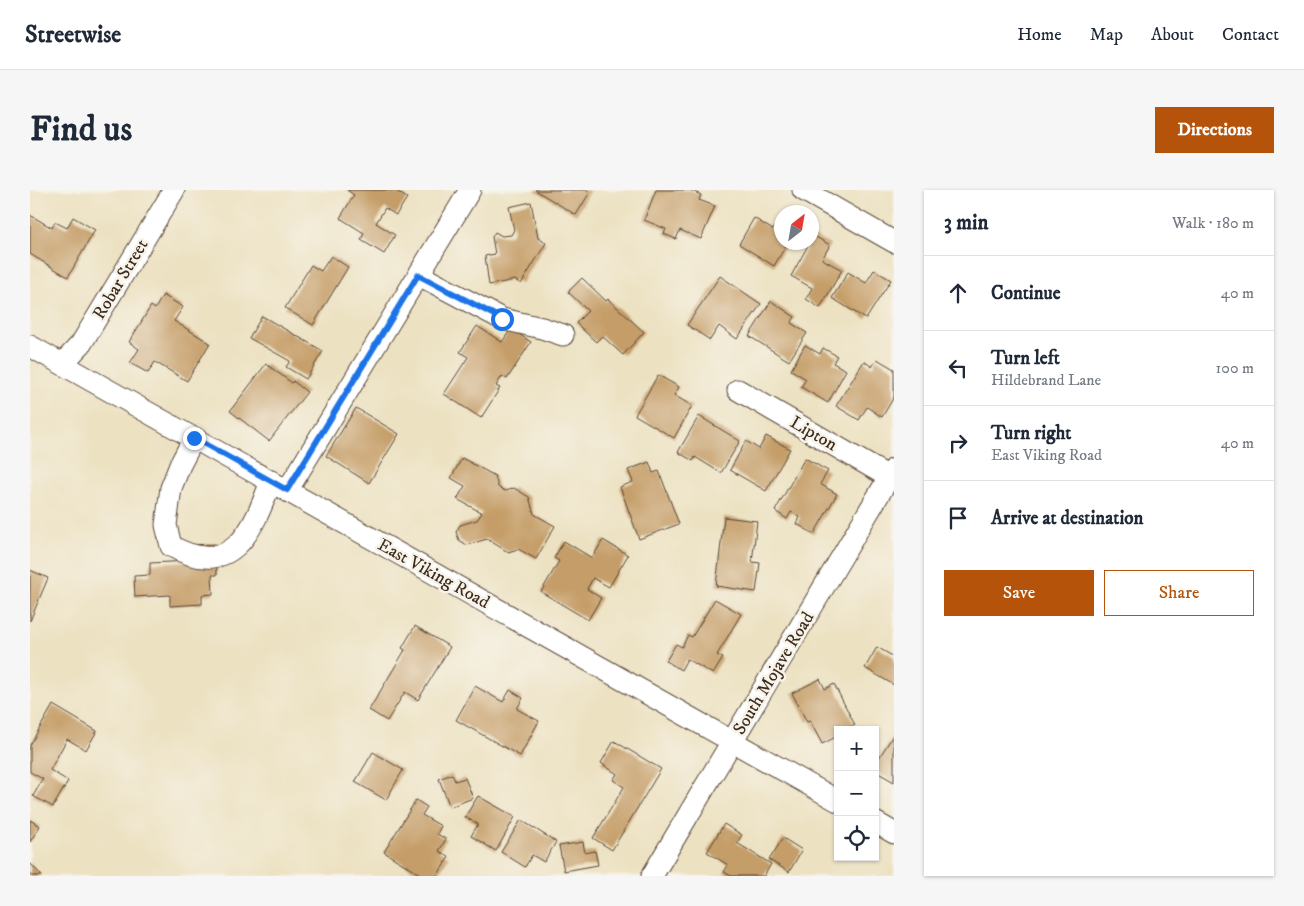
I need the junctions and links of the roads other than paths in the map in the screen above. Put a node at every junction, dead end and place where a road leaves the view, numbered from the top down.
1 (174, 190) edge
2 (470, 190) edge
3 (803, 190) edge
4 (894, 242) edge
5 (418, 275) junction
6 (563, 335) dead end
7 (30, 346) edge
8 (62, 364) junction
9 (738, 390) dead end
10 (194, 438) junction
11 (892, 473) edge
12 (279, 486) junction
13 (732, 741) junction
14 (834, 799) edge
15 (879, 824) edge
16 (894, 833) edge
17 (652, 876) edge

1 - 8 street, Robar Street
2 - 5 street
3 - 4 street
5 - 6 street
5 - 12 street
7 - 8 street, East Viking Road
8 - 10 street, East Viking Road
9 - 11 street, Lipton
10 - 12 street, East Viking Road
10 - 12 street
11 - 13 street, South Mojave Road
12 - 13 street, East Viking Road
13 - 14 street, East Viking Road
13 - 17 street, South Mojave Road
15 - 16 street

